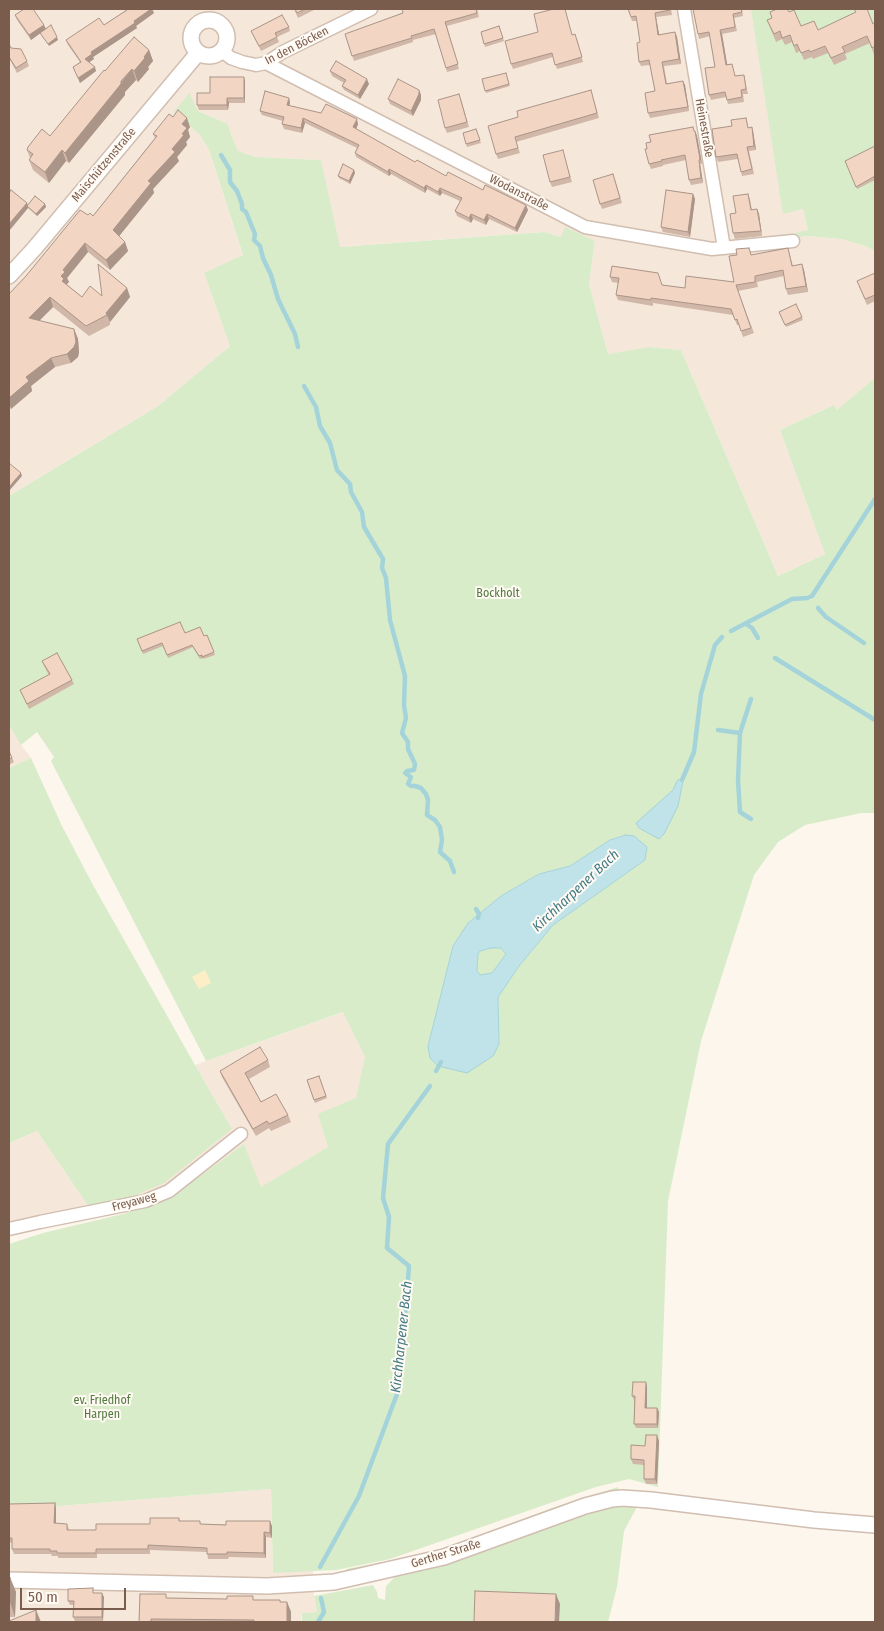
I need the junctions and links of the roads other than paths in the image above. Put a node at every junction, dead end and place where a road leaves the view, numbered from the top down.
1 (371, 9) edge
2 (684, 9) edge
3 (198, 15) edge
4 (222, 51) junction
5 (198, 53) junction
6 (266, 63) junction
7 (793, 241) dead end
8 (724, 248) junction
9 (9, 276) edge
10 (241, 1134) dead end
11 (9, 1229) edge
12 (875, 1525) edge
13 (9, 1580) edge

1 - 6 street, In den Böcken
2 - 8 street, Heinestraße
3 - 4 street
3 - 5 street
4 - 5 street
4 - 6 street, In den Böcken
5 - 9 street, Maischützenstraße
6 - 8 street, Wodanstraße
7 - 8 street, Wodanstraße
10 - 11 street, Freyaweg
12 - 13 street, Gerther Straße

